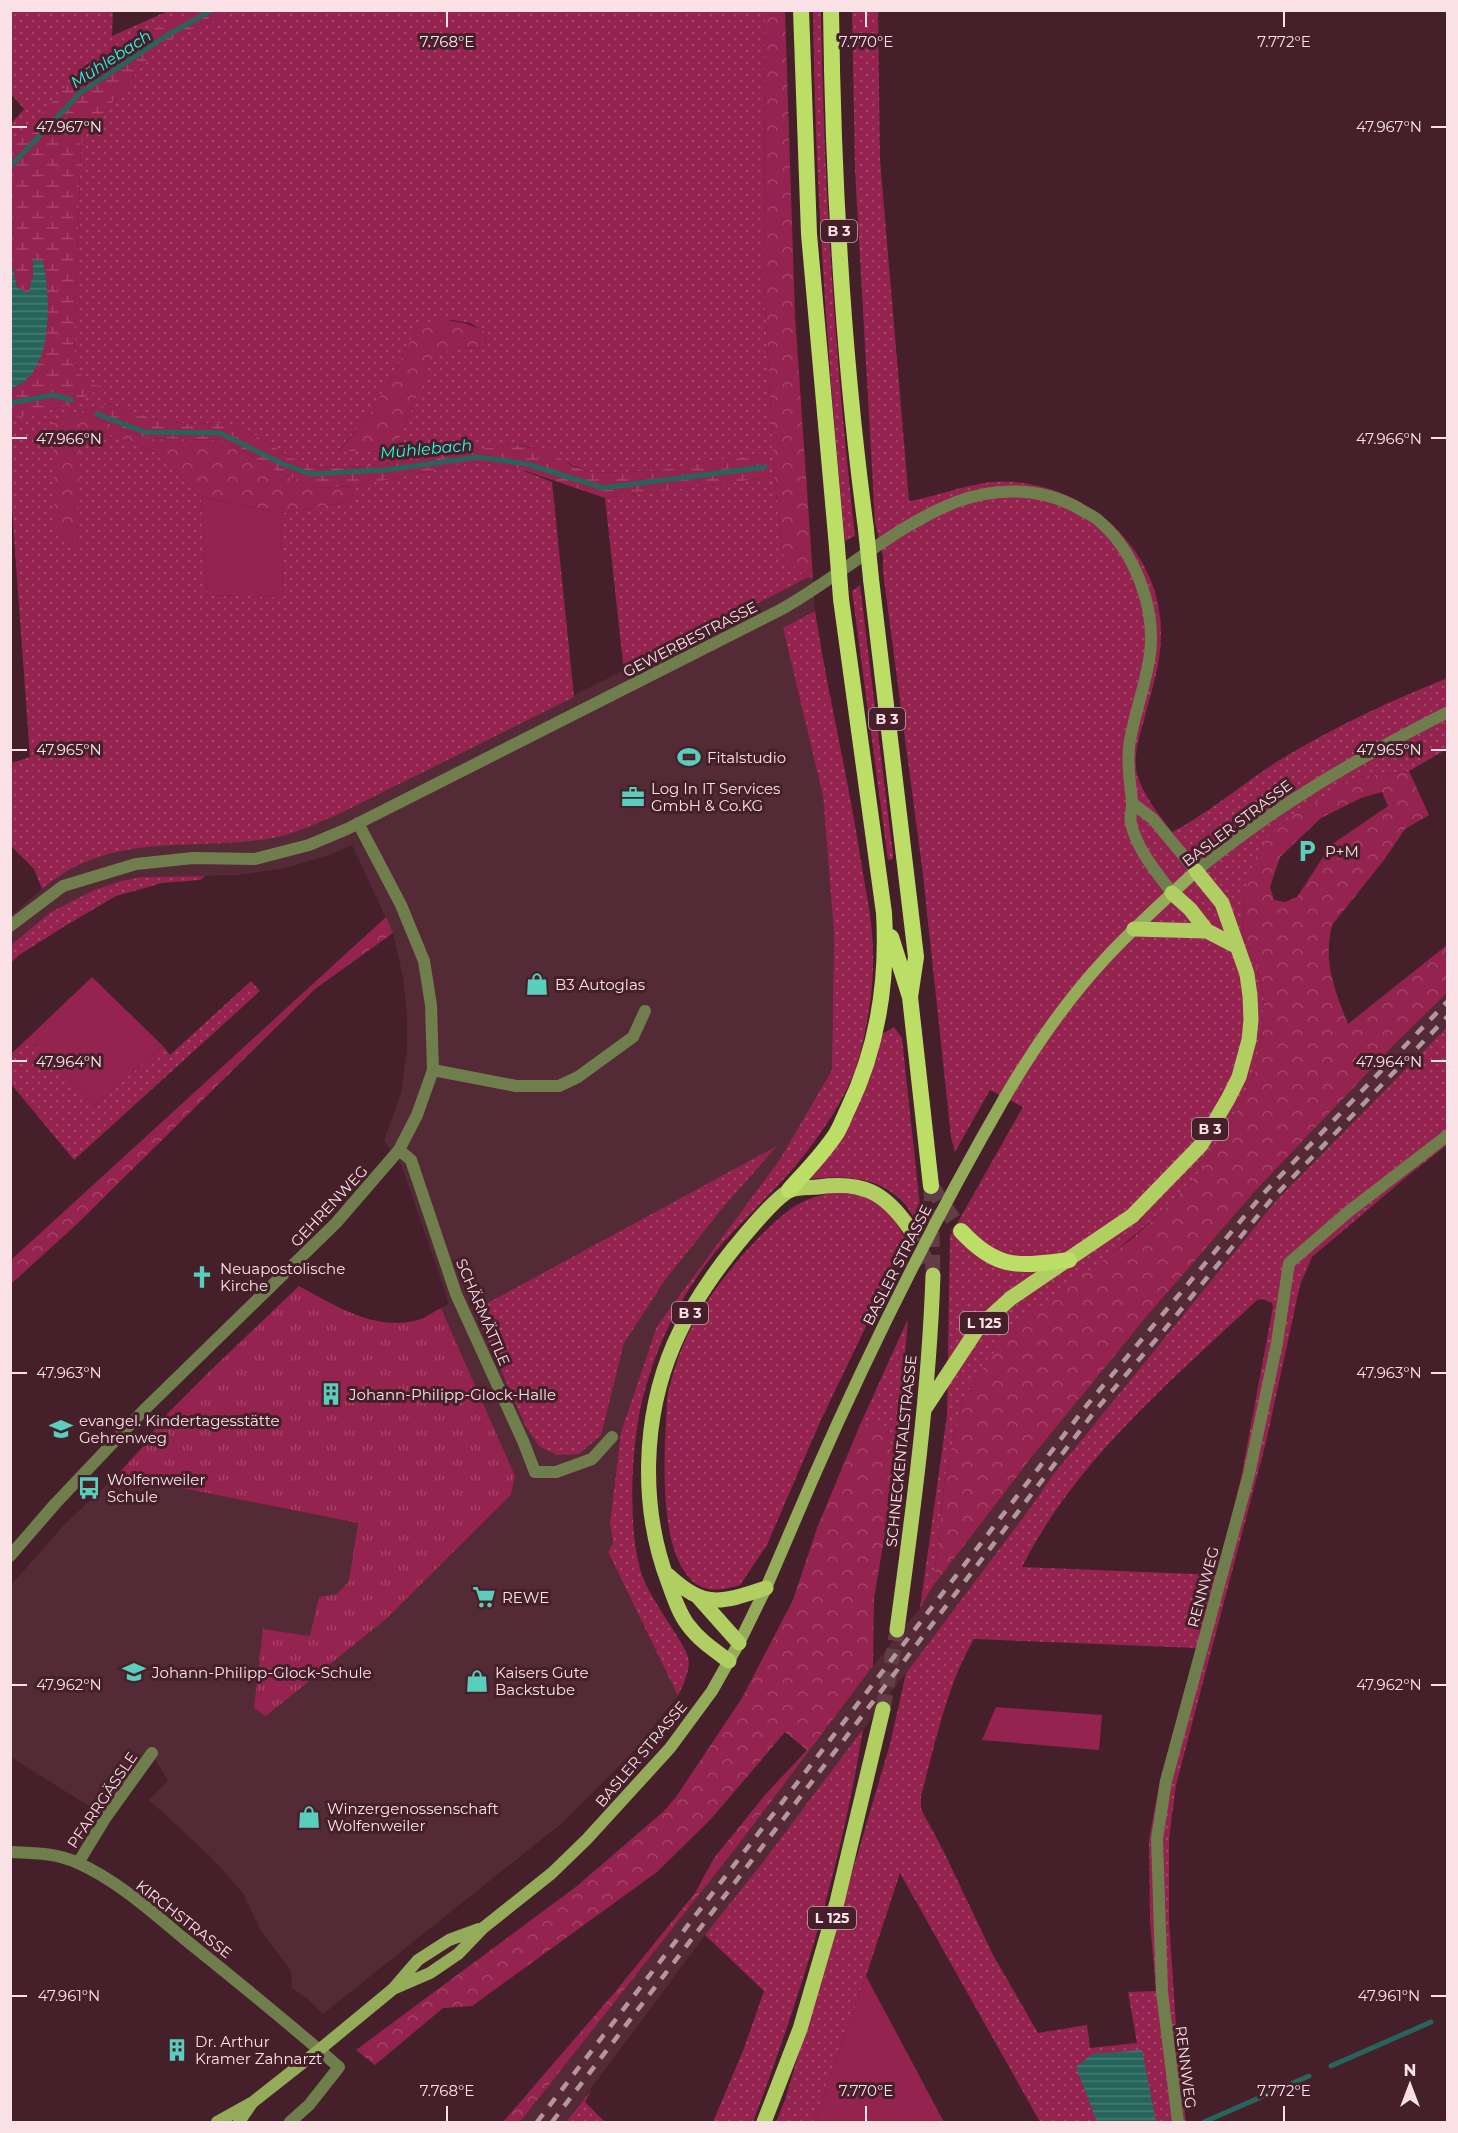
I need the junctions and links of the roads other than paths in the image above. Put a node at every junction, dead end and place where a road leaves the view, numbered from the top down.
1 (801, 10) edge
2 (831, 10) edge
3 (1448, 712) edge
4 (1132, 803) junction
5 (358, 823) junction
6 (1196, 871) junction
7 (1172, 892) junction
8 (884, 913) junction
9 (10, 926) edge
10 (1134, 929) junction
11 (1206, 932) junction
12 (1236, 946) junction
13 (910, 997) junction
14 (645, 1011) dead end
15 (433, 1070) junction
16 (1448, 1135) edge
17 (399, 1150) junction
18 (931, 1186) dead end
19 (789, 1190) junction
20 (910, 1229) tunnel mouth
21 (961, 1231) tunnel mouth
22 (1070, 1260) junction
23 (933, 1275) tunnel mouth
24 (924, 1410) junction
25 (612, 1437) dead end
26 (10, 1556) edge
27 (664, 1570) junction
28 (766, 1588) junction
29 (699, 1598) junction
30 (897, 1630) tunnel mouth
31 (739, 1643) junction
32 (729, 1661) junction
33 (883, 1708) tunnel mouth
34 (152, 1753) dead end
35 (10, 1852) edge
36 (78, 1863) junction
37 (483, 1928) junction
38 (393, 1989) junction
39 (319, 2050) junction
40 (253, 2102) junction
41 (217, 2122) edge
42 (239, 2122) edge
43 (290, 2122) edge
44 (764, 2122) edge
45 (1178, 2122) edge

1 - 8 highway, B 3, bridge
2 - 13 highway, B 3, bridge
3 - 6 street, BASLER STRASSE
4 - 5 street, GEWERBESTRASSE
4 - 6 street
4 - 7 street, GEWERBESTRASSE
5 - 9 street, GEWERBESTRASSE
5 - 15 street, GEHRENWEG
6 - 7 main road, BASLER STRASSE
6 - 12 main road
7 - 10 main road, BASLER STRASSE
7 - 11 main road
8 - 13 highway, B 3
8 - 19 highway, B 3
10 - 11 main road
10 - 28 main road, BASLER STRASSE, bridge
11 - 12 main road
12 - 22 main road, B 3
13 - 18 highway, B 3
14 - 15 street
15 - 17 street, GEHRENWEG
16 - 45 street, RENNWEG
17 - 25 street, SCHÄRMÄTTLE
17 - 26 street, GEHRENWEG
19 - 20 main road
19 - 27 main road, B 3
21 - 22 highway, B 3
22 - 24 main road, L 125
23 - 24 main road, SCHNECKENTALSTRASSE / L 125
24 - 30 main road, SCHNECKENTALSTRASSE / L 125
27 - 29 main road
27 - 32 main road, B 3
28 - 29 main road
28 - 31 main road, BASLER STRASSE
29 - 31 main road
31 - 32 main road, BASLER STRASSE
32 - 37 main road, BASLER STRASSE
33 - 44 main road, L 125
34 - 36 street, PFARRGÄSSLE
35 - 36 street, KIRCHSTRASSE
36 - 39 street, KIRCHSTRASSE
37 - 38 main road, BASLER STRASSE
37 - 38 main road, BASLER STRASSE
38 - 39 main road, BASLER STRASSE
39 - 40 main road, BASLER STRASSE
39 - 43 street, KIRCHSTRASSE
40 - 41 main road, BASLER STRASSE
40 - 42 main road, BASLER STRASSE

